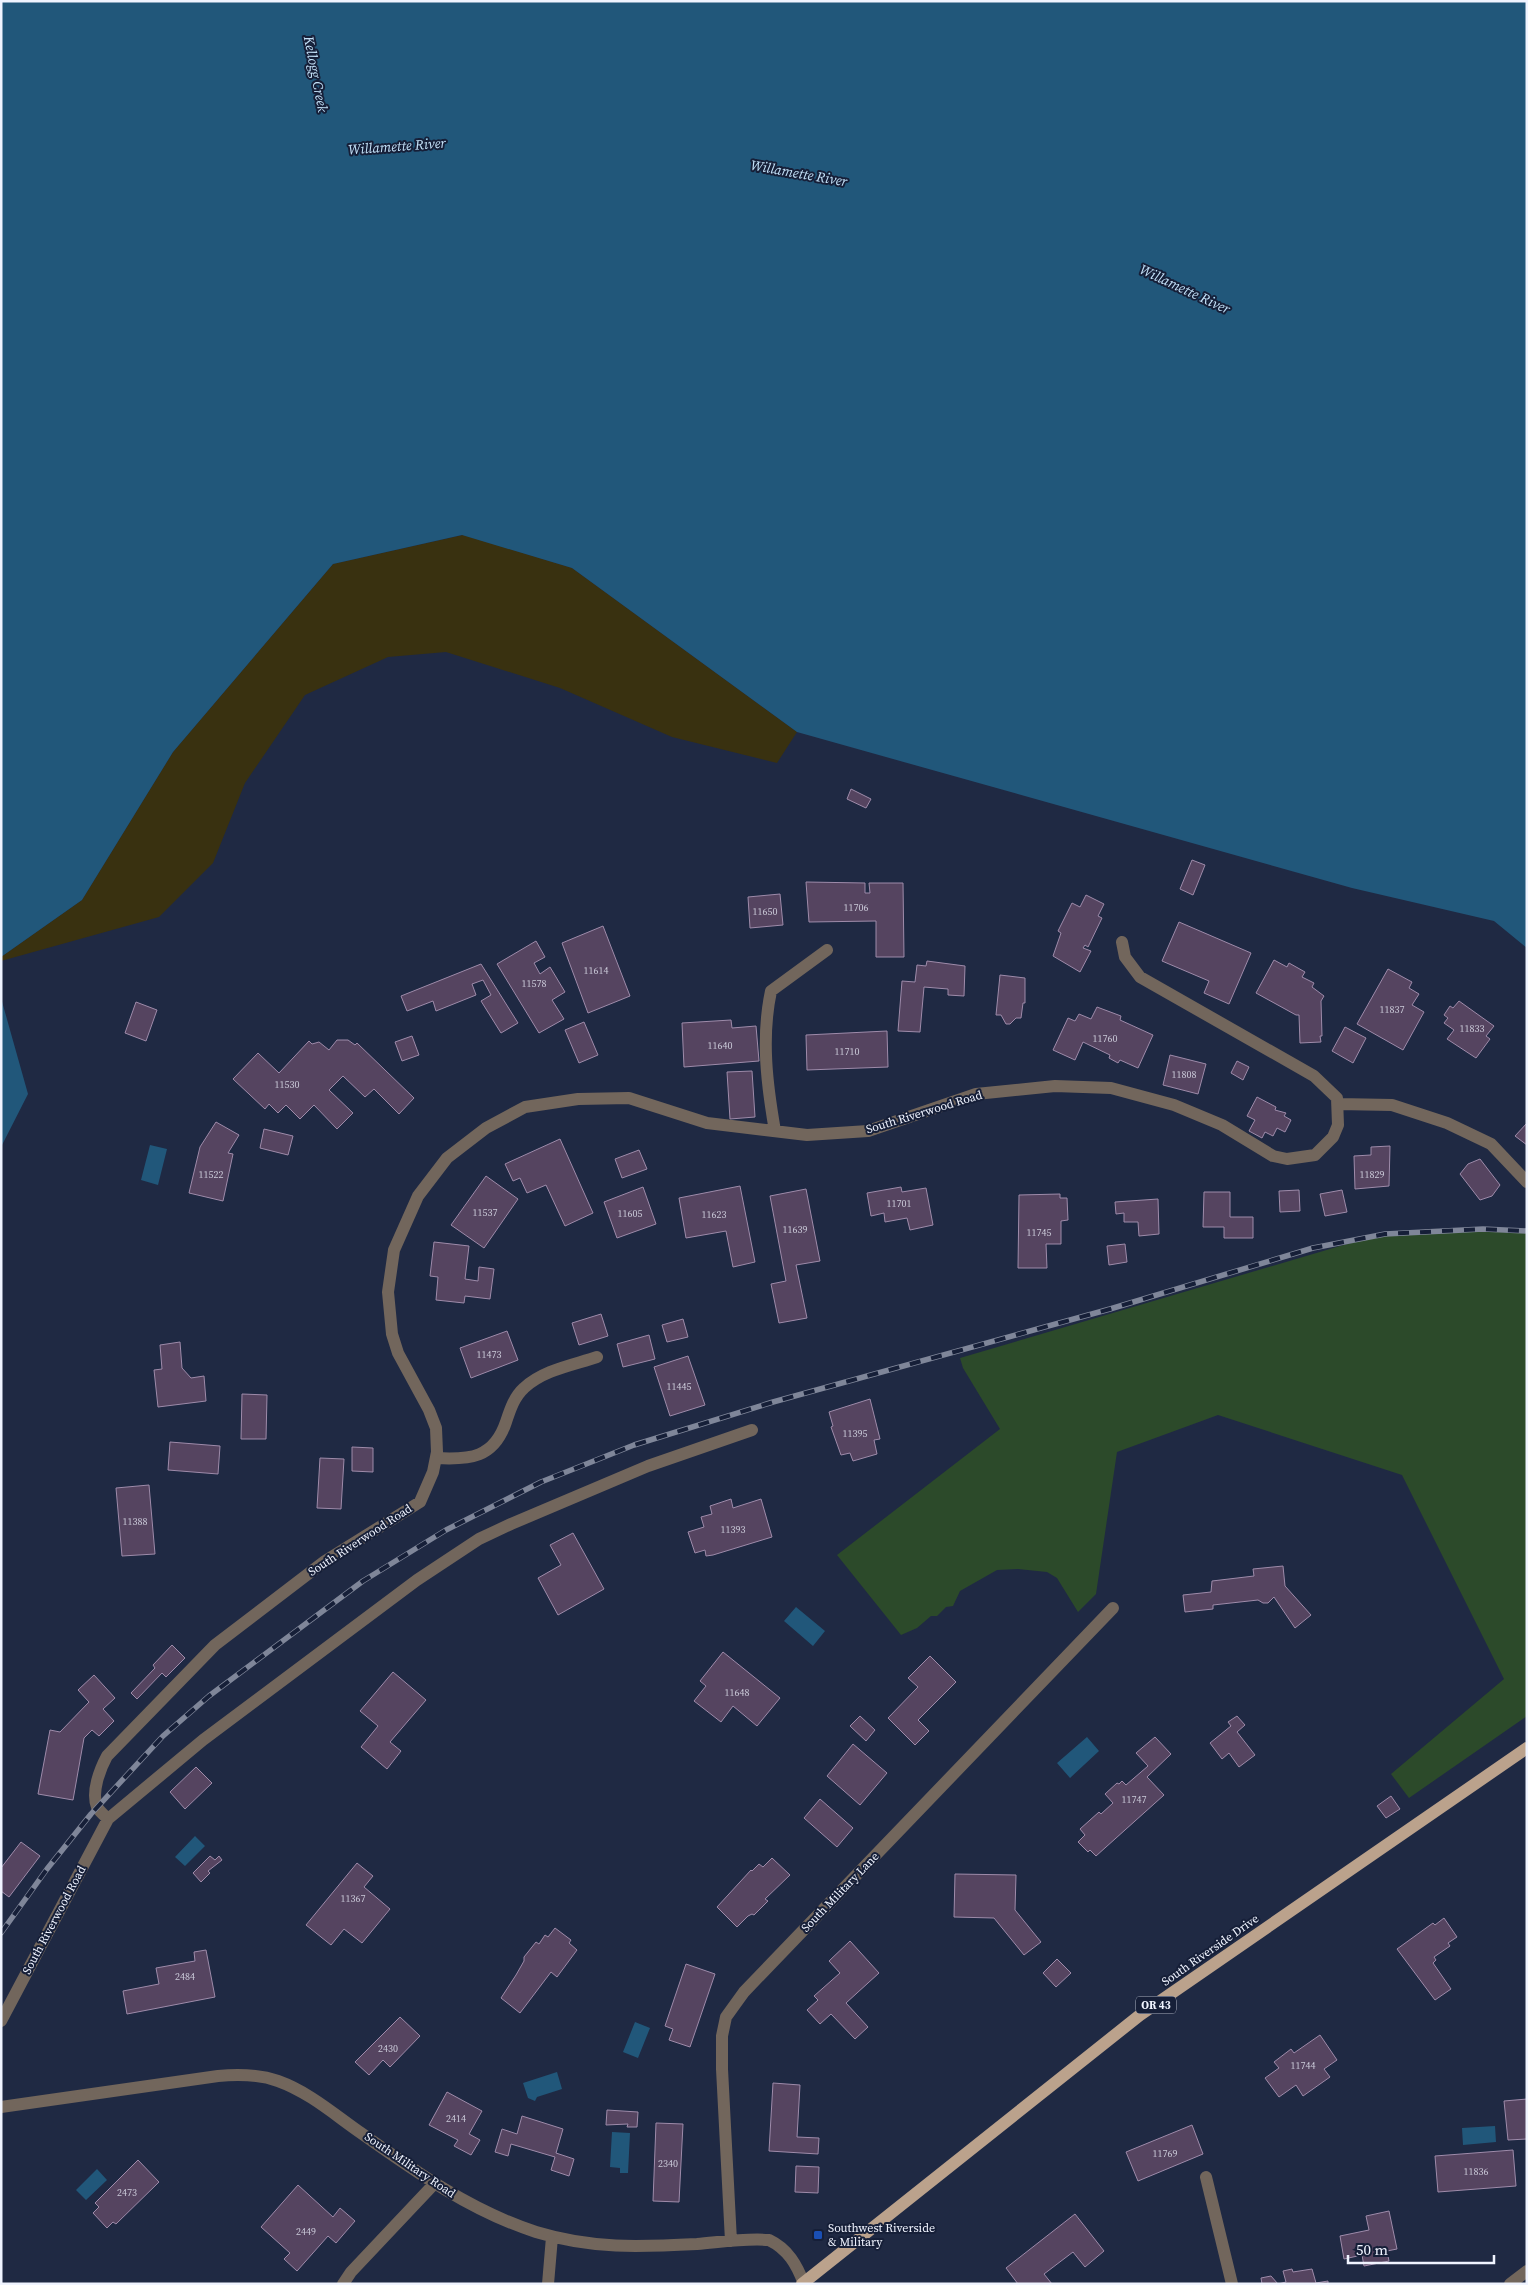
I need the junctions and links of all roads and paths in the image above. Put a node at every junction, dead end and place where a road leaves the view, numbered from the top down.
1 (1122, 942) dead end
2 (827, 950) dead end
3 (1338, 1104) junction
4 (775, 1131) junction
5 (1527, 1182) edge
6 (597, 1357) dead end
7 (752, 1430) dead end
8 (436, 1458) junction
9 (1113, 1608) dead end
10 (1527, 1748) edge
11 (108, 1819) junction
12 (1, 2021) edge
13 (1, 2107) edge
14 (1206, 2177) dead end
15 (435, 2182) junction
16 (552, 2237) junction
17 (731, 2241) junction
18 (1527, 2271) edge
19 (803, 2283) edge
20 (343, 2284) edge
21 (548, 2284) edge
22 (1232, 2284) edge
23 (1510, 2284) edge

1 - 3 street
2 - 4 street
3 - 4 street, South Riverwood Road
3 - 5 street
4 - 8 street, South Riverwood Road
6 - 8 street
7 - 11 street, South Riverwood Road
8 - 11 street, South Riverwood Road
9 - 17 street, South Military Lane
10 - 19 main road, South Riverside Drive / OR 43
11 - 12 street, South Riverwood Road
13 - 15 street, South Military Road
14 - 22 street
15 - 16 street, South Military Road
15 - 20 street
16 - 17 street, South Military Road
16 - 21 street
17 - 19 street, South Military Road
18 - 23 street

